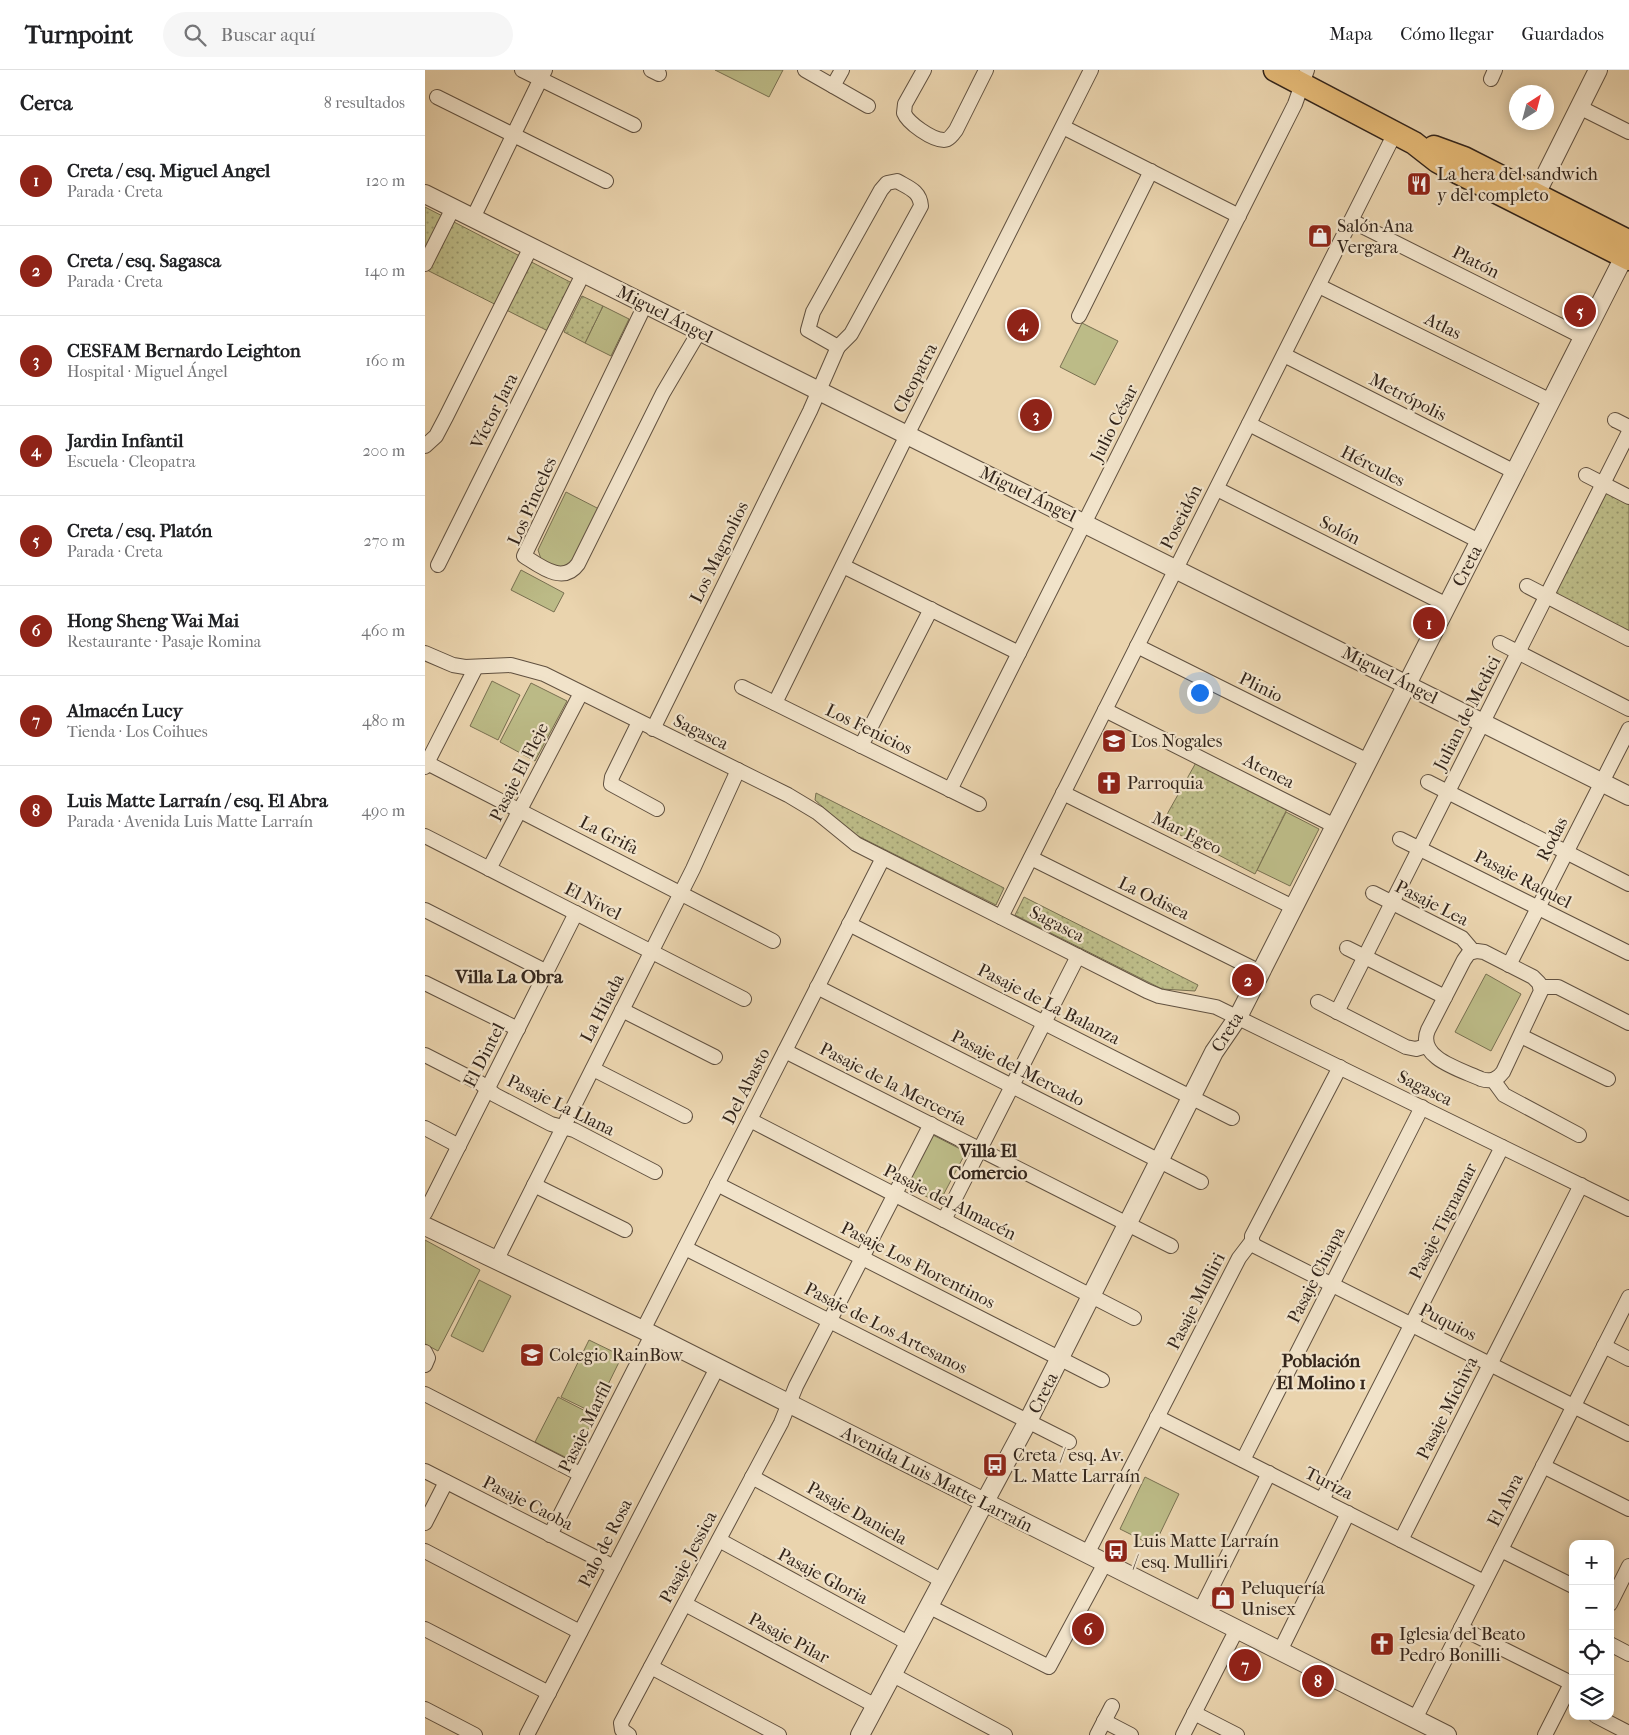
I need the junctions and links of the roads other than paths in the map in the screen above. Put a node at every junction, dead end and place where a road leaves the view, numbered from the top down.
1 (522, 70) edge
2 (805, 70) edge
3 (842, 70) edge
4 (924, 70) edge
5 (987, 70) edge
6 (1091, 70) edge
7 (1275, 70) edge
8 (1597, 70) edge
9 (543, 75) edge
10 (1305, 77) edge
11 (833, 86) junction
12 (437, 97) dead end
13 (868, 106) dead end
14 (1579, 107) junction
15 (634, 125) dead end
16 (1063, 127) junction
17 (1629, 132) edge
18 (513, 135) junction
19 (1405, 138) junction
20 (1151, 171) junction
21 (606, 181) dead end
22 (425, 194) edge
23 (1533, 201) junction
24 (453, 208) junction
25 (1239, 216) junction
26 (473, 218) junction
27 (1352, 221) junction
28 (531, 247) junction
29 (1628, 251) edge
30 (425, 264) edge
31 (583, 274) junction
32 (1319, 286) junction
33 (645, 305) junction
34 (1079, 316) dead end
35 (699, 332) junction
36 (1583, 337) junction
37 (838, 347) junction
38 (1284, 355) junction
39 (817, 390) junction
40 (1551, 401) junction
41 (1615, 420) dead end
42 (1249, 424) junction
43 (1629, 427) edge
44 (1629, 432) edge
45 (907, 435) junction
46 (425, 446) edge
47 (1515, 472) junction
48 (1586, 475) dead end
49 (1603, 483) junction
50 (1217, 489) junction
51 (1629, 497) edge
52 (1085, 522) junction
53 (1479, 541) junction
54 (438, 566) dead end
55 (843, 566) junction
56 (1177, 568) junction
57 (1527, 586) dead end
58 (1546, 597) junction
59 (1447, 605) junction
60 (931, 610) junction
61 (1629, 639) edge
62 (1500, 643) dead end
63 (1137, 646) junction
64 (1019, 653) junction
65 (1518, 653) junction
66 (425, 654) edge
67 (476, 667) junction
68 (1407, 684) junction
69 (742, 687) dead end
70 (581, 693) junction
71 (775, 703) junction
72 (1629, 709) edge
73 (1105, 710) junction
74 (639, 722) junction
75 (1483, 722) junction
76 (653, 729) junction
77 (1629, 729) edge
78 (861, 746) junction
79 (1368, 761) junction
80 (426, 765) edge
81 (738, 770) junction
82 (1428, 782) dead end
83 (1602, 782) junction
84 (950, 790) junction
85 (1448, 792) junction
86 (1063, 793) junction
87 (1629, 796) edge
88 (979, 804) dead end
89 (657, 809) dead end
90 (520, 811) junction
91 (1335, 826) junction
92 (425, 836) edge
93 (1400, 839) dead end
94 (1420, 848) junction
95 (1566, 852) junction
96 (883, 858) junction
97 (1031, 858) junction
98 (489, 869) junction
99 (1629, 884) edge
100 (681, 893) junction
101 (1373, 893) dead end
102 (1392, 903) junction
103 (1293, 907) junction
104 (1538, 908) junction
105 (425, 910) edge
106 (576, 913) junction
107 (1001, 917) junction
108 (849, 924) junction
109 (773, 941) dead end
110 (1347, 948) dead end
111 (651, 952) junction
112 (1473, 952) junction
113 (1629, 953) edge
114 (1079, 956) junction
115 (1365, 957) junction
116 (1509, 965) junction
117 (547, 972) junction
118 (1260, 972) junction
119 (425, 983) edge
120 (817, 987) junction
121 (1541, 987) junction
122 (1445, 997) junction
123 (743, 999) dead end
124 (1318, 1002) dead end
125 (622, 1010) junction
126 (1337, 1012) junction
127 (1238, 1017) junction
128 (1044, 1023) junction
129 (1629, 1023) edge
130 (517, 1029) junction
131 (1521, 1036) junction
132 (1426, 1046) junction
133 (785, 1051) junction
134 (425, 1056) edge
135 (715, 1057) dead end
136 (1340, 1067) junction
137 (593, 1069) junction
138 (1608, 1079) dead end
139 (1493, 1080) junction
140 (1012, 1086) junction
141 (487, 1089) junction
142 (1191, 1097) junction
143 (1422, 1107) junction
144 (685, 1116) dead end
145 (1232, 1118) dead end
146 (750, 1120) junction
147 (931, 1124) junction
148 (425, 1128) edge
149 (563, 1128) junction
150 (1579, 1135) dead end
151 (459, 1146) junction
152 (1502, 1147) junction
153 (980, 1149) junction
154 (1159, 1161) junction
155 (655, 1172) dead end
156 (1201, 1182) dead end
157 (717, 1184) junction
158 (534, 1185) junction
159 (1581, 1186) junction
160 (894, 1195) junction
161 (1629, 1209) edge
162 (425, 1213) edge
163 (944, 1220) junction
164 (1127, 1224) junction
165 (425, 1226) edge
166 (625, 1230) dead end
167 (1252, 1241) junction
168 (1171, 1246) dead end
169 (685, 1248) junction
170 (862, 1257) junction
171 (496, 1261) junction
172 (1332, 1285) junction
173 (1092, 1296) junction
174 (1629, 1297) edge
175 (1134, 1318) dead end
176 (829, 1321) junction
177 (1411, 1325) junction
178 (648, 1333) junction
179 (1604, 1346) junction
180 (1060, 1358) junction
181 (1629, 1359) edge
182 (1490, 1364) junction
183 (717, 1368) junction
184 (1102, 1380) dead end
185 (425, 1394) edge
186 (789, 1404) junction
187 (1573, 1406) junction
188 (1157, 1417) junction
189 (1029, 1421) junction
190 (1629, 1434) edge
191 (1069, 1442) dead end
192 (1243, 1460) junction
193 (1543, 1466) junction
194 (425, 1471) edge
195 (580, 1474) junction
196 (1269, 1474) junction
197 (752, 1477) junction
198 (446, 1482) junction
199 (1322, 1500) junction
200 (985, 1503) junction
201 (1629, 1509) edge
202 (1348, 1513) junction
203 (425, 1523) edge
204 (550, 1535) junction
205 (719, 1540) junction
206 (1401, 1540) junction
207 (1501, 1550) junction
208 (425, 1551) edge
209 (1087, 1554) junction
210 (1105, 1563) junction
211 (614, 1568) junction
212 (1627, 1574) edge
213 (943, 1581) junction
214 (1484, 1582) junction
215 (1571, 1585) edge
216 (1614, 1597) edge
217 (685, 1604) junction
218 (930, 1606) junction
219 (1200, 1610) junction
220 (1461, 1628) junction
221 (425, 1629) edge
222 (1237, 1629) junction
223 (581, 1632) junction
224 (910, 1644) junction
225 (1614, 1646) edge
226 (1279, 1651) junction
227 (1629, 1654) edge
228 (651, 1666) junction
229 (893, 1675) junction
230 (1569, 1681) edge
231 (549, 1693) junction
232 (1568, 1702) edge
233 (877, 1706) junction
234 (1112, 1706) dead end
235 (425, 1709) edge
236 (1194, 1713) junction
237 (1415, 1719) junction
238 (1604, 1720) edge
239 (1104, 1721) junction
240 (625, 1731) edge
241 (1629, 1733) edge
242 (475, 1735) edge
243 (527, 1735) edge
244 (779, 1735) edge
245 (861, 1735) edge
246 (1005, 1735) edge
247 (1097, 1735) edge
248 (1131, 1735) edge
249 (1183, 1735) edge
250 (1237, 1735) edge
251 (1447, 1735) edge
252 (1545, 1735) edge

1 - 9 street
2 - 11 street
3 - 11 street
4 - 5 street
6 - 16 street, Cleopatra
7 - 10 main road
8 - 14 street
9 - 15 street
9 - 18 street
10 - 19 main road
10 - 25 street, Julio César
11 - 13 street
12 - 18 street
14 - 17 street
14 - 23 street
16 - 20 street
16 - 45 street, Cleopatra
18 - 21 street
18 - 26 street
19 - 23 main road
19 - 27 street, Poseidón
20 - 25 street
20 - 34 street
22 - 24 street, Miguel Ángel
23 - 29 main road
24 - 26 street, Miguel Ángel
24 - 30 street
25 - 52 street, Julio César
26 - 28 street, Miguel Ángel
27 - 32 street, Poseidón
27 - 36 street, Platón
28 - 31 street, Miguel Ángel
28 - 46 street
29 - 36 street, Creta
31 - 33 street, Miguel Ángel
31 - 54 street, Víctor Jara
32 - 38 street, Poseidón
32 - 40 street, Atlas
33 - 35 street, Miguel Ángel
33 - 35 street, Los Pinceles
35 - 39 street, Miguel Ángel
36 - 40 street, Creta
37 - 37 street, Los Magnolios
37 - 39 street, Los Magnolios
38 - 42 street, Poseidón
38 - 47 street, Metrópolis
39 - 45 street, Miguel Ángel
39 - 76 street, Los Magnolios
40 - 47 street, Creta
41 - 43 street
42 - 50 street, Poseidón
42 - 53 street, Hércules
44 - 49 street, Julian de Medici
45 - 52 street, Miguel Ángel
45 - 55 street, Cleopatra
47 - 53 street, Creta
48 - 49 street
49 - 51 street
49 - 58 street, Julian de Medici
50 - 56 street, Poseidón
50 - 59 street, Solón
52 - 56 street, Miguel Ángel
52 - 64 street, Julio César
53 - 59 street, Creta
55 - 60 street
55 - 71 street, Cleopatra
56 - 63 street, Poseidón
56 - 68 street, Miguel Ángel
57 - 58 street
58 - 61 street
58 - 65 street, Julian de Medici
59 - 68 street, Creta
60 - 64 street
60 - 78 street
62 - 65 street
63 - 73 street, Poseidón
63 - 79 street, Plinio
64 - 84 street, Julio César
65 - 72 street
65 - 75 street, Julian de Medici
66 - 67 street, Sagasca
67 - 70 street, Sagasca
67 - 80 street
68 - 75 street, Miguel Ángel
68 - 79 street, Creta
69 - 71 street, Los Fenicios
70 - 74 street, Sagasca
70 - 90 street, Pasaje El Fleje
71 - 78 street, Los Fenicios
73 - 86 street, Poseidón
73 - 91 street, Atenea
74 - 76 street, Sagasca
74 - 89 street
75 - 83 street, Miguel Ángel
75 - 85 street, Julian de Medici
76 - 81 street, Sagasca
77 - 83 street, Rodas
78 - 84 street, Los Fenicios
79 - 91 street, Creta
80 - 90 street, La Grifa
81 - 96 street, Sagasca
81 - 100 street, La Hilada
82 - 85 street
83 - 87 street, Miguel Ángel
83 - 95 street, Rodas
84 - 88 street, Los Fenicios
85 - 94 street, Julian de Medici
85 - 95 street
86 - 97 street, Poseidón
86 - 103 street, Mar Egeo
90 - 98 street, Pasaje El Fleje
90 - 100 street, La Grifa
91 - 103 street, Creta
92 - 98 street, El Nivel
93 - 94 street, Pasaje Raquel
94 - 102 street, Julian de Medici
94 - 104 street, Pasaje Raquel
95 - 99 street
95 - 104 street, Rodas
96 - 107 street, Sagasca
96 - 108 street, Del Abasto
97 - 107 street, Poseidón
97 - 118 street, La Odisea
98 - 106 street, El Nivel
100 - 109 street, La Grifa
100 - 111 street, La Hilada
101 - 102 street, Pasaje Lea
102 - 112 street, Pasaje Lea
102 - 115 street, Julian de Medici
103 - 118 street, Creta
104 - 113 street, Pasaje Raquel
104 - 116 street, Rodas
105 - 117 street
106 - 111 street, El Nivel
106 - 117 street, El Dintel
107 - 114 street, Sagasca
108 - 120 street, Del Abasto
108 - 128 street, Pasaje de La Balanza
110 - 115 street
111 - 123 street, El Nivel
111 - 125 street, La Hilada
112 - 116 street, Pasaje Lea
112 - 122 street
114 - 127 street, Sagasca
114 - 128 street
115 - 122 street
115 - 126 street, Julian de Medici
116 - 121 street, Pasaje Lea
117 - 130 street, El Dintel
118 - 127 street, Creta
119 - 130 street
120 - 133 street, Del Abasto
120 - 140 street, Pasaje del Mercado
121 - 129 street, Pasaje Lea
121 - 131 street
122 - 132 street
124 - 126 street
125 - 135 street
125 - 137 street, La Hilada
126 - 132 street
127 - 136 street, Sagasca
127 - 142 street, Creta
128 - 140 street
128 - 142 street, Pasaje de La Balanza
130 - 141 street, El Dintel
131 - 138 street
131 - 139 street
132 - 139 street
133 - 146 street, Del Abasto
133 - 147 street, Pasaje de la Mercería
134 - 141 street, Pasaje La Llana
136 - 143 street, Sagasca
136 - 167 street, Pasaje Mulliri
137 - 144 street
137 - 149 street, La Hilada
139 - 150 street
140 - 153 street
140 - 154 street, Pasaje del Mercado
141 - 149 street, Pasaje La Llana
141 - 151 street, El Dintel
142 - 145 street, Pasaje de La Balanza
142 - 154 street, Creta
143 - 152 street, Sagasca
143 - 172 street, Pasaje Chiapa
146 - 157 street, Del Abasto
146 - 160 street, Pasaje del Almacén
147 - 153 street, Pasaje de la Mercería
147 - 160 street, Pasaje Jessica
148 - 151 street
149 - 155 street, Pasaje La Llana
149 - 158 street, La Hilada
151 - 162 street, El Dintel
152 - 159 street, Sagasca
152 - 177 street, Pasaje Tignamar
153 - 163 street
153 - 164 street, Pasaje de la Mercería
154 - 156 street, Pasaje del Mercado
154 - 164 street, Creta
157 - 169 street, Del Abasto
157 - 170 street, Pasaje Los Florentinos
158 - 166 street
158 - 171 street, La Hilada
159 - 161 street, Sagasca
159 - 182 street, Pasaje Michiva
160 - 163 street, Pasaje del Almacén
160 - 170 street, Pasaje Jessica
163 - 173 street, Pasaje del Almacén
164 - 168 street, Pasaje de la Mercería
164 - 173 street, Creta
165 - 171 street, Avenida Luis Matte Larraín
167 - 172 street, Puquios
167 - 188 street, Pasaje Mulliri
169 - 176 street, Pasaje de Los Artesanos
169 - 178 street, Del Abasto
170 - 176 street, Pasaje Jessica
170 - 180 street, Pasaje Los Florentinos
171 - 178 street, Avenida Luis Matte Larraín
172 - 177 street, Puquios
172 - 192 street, Pasaje Chiapa
173 - 175 street, Pasaje del Almacén
173 - 180 street, Creta
174 - 179 street, El Abra
176 - 186 street, Pasaje Jessica
176 - 189 street, Pasaje de Los Artesanos
177 - 182 street, Puquios
177 - 199 street, Pasaje Tignamar
178 - 183 street, Avenida Luis Matte Larraín
178 - 195 street, Pasaje Marfil
179 - 181 street
179 - 187 street, El Abra
180 - 184 street, Pasaje Los Florentinos
180 - 189 street, Creta
182 - 187 street, Puquios
182 - 206 street, Pasaje Michiva
183 - 186 street, Avenida Luis Matte Larraín
183 - 211 street, Palo de Rosa
185 - 195 street
186 - 197 street, Pasaje Jessica
186 - 200 street, Avenida Luis Matte Larraín
187 - 190 street, Puquios
187 - 193 street, El Abra
188 - 192 street, Turiza
188 - 209 street, Pasaje Mulliri
189 - 191 street, Pasaje de Los Artesanos
189 - 200 street, Creta
192 - 196 street, Turiza
193 - 201 street
193 - 207 street, El Abra
194 - 198 street, Pasaje Caoba
195 - 204 street, Pasaje Marfil
196 - 199 street, Turiza
196 - 219 street
197 - 205 street, Pasaje Jessica
197 - 213 street, Pasaje Daniela
198 - 203 street
198 - 204 street, Pasaje Caoba
199 - 202 street, Turiza
200 - 209 street, Avenida Luis Matte Larraín
200 - 213 street, Creta
202 - 206 street, Turiza
202 - 226 street
204 - 211 street, Pasaje Caoba
205 - 217 street, Pasaje Jessica
205 - 224 street, Pasaje Gloria
206 - 214 street, Turiza
207 - 214 street, El Abra
207 - 215 street
208 - 223 street
209 - 210 street, Avenida Luis Matte Larraín
210 - 218 street
210 - 219 street, Avenida Luis Matte Larraín
211 - 223 street, Palo de Rosa
212 - 216 street
213 - 218 street, Creta
214 - 220 street, El Abra
217 - 228 street, Pasaje Jessica
217 - 233 street, Pasaje Pilar
218 - 224 street, Creta
219 - 222 street, Avenida Luis Matte Larraín
220 - 230 street
220 - 237 street, El Abra
221 - 231 street
222 - 226 street, Avenida Luis Matte Larraín
222 - 236 street
223 - 231 street, Palo de Rosa
224 - 229 street, Creta
225 - 227 street
226 - 237 street, Avenida Luis Matte Larraín
228 - 240 street, Pasaje Jessica
228 - 244 street
229 - 233 street, Creta
229 - 246 street
231 - 243 street, Palo de Rosa
232 - 252 street
233 - 245 street, Creta
234 - 239 street
235 - 242 street
236 - 249 street
236 - 250 street
237 - 251 street, Avenida Luis Matte Larraín
238 - 241 street
239 - 247 street
239 - 248 street

